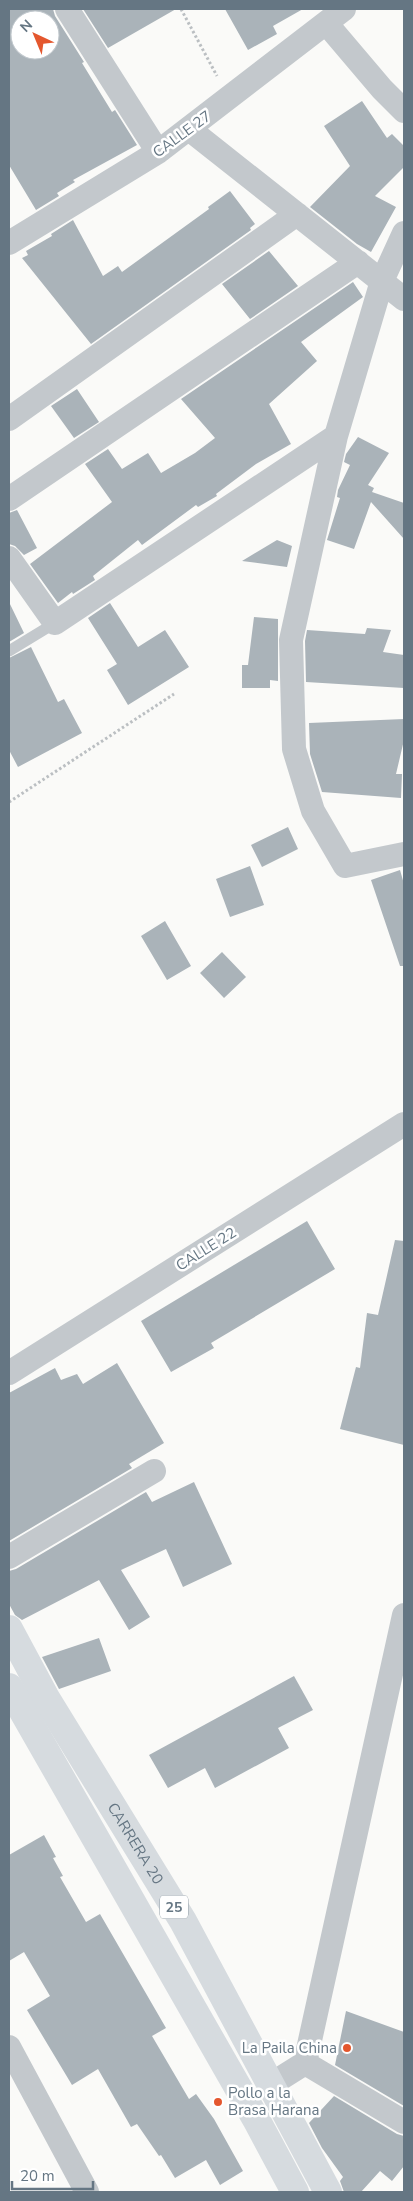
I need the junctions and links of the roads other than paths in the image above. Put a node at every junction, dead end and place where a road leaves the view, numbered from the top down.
1 (67, 9) edge
2 (335, 16) edge
3 (404, 111) edge
4 (189, 129) junction
5 (158, 152) junction
6 (298, 214) junction
7 (404, 234) edge
8 (9, 243) edge
9 (358, 262) junction
10 (382, 281) junction
11 (404, 299) edge
12 (9, 419) edge
13 (336, 436) junction
14 (9, 499) edge
15 (9, 558) edge
16 (55, 624) junction
17 (9, 651) edge
18 (404, 854) edge
19 (404, 1124) edge
20 (9, 1373) edge
21 (154, 1471) dead end
22 (9, 1556) edge
23 (404, 1615) edge
24 (9, 1629) edge
25 (9, 1687) edge
26 (9, 2047) edge
27 (305, 2063) junction
28 (270, 2085) junction
29 (404, 2122) edge
30 (87, 2192) edge
31 (295, 2192) edge
32 (328, 2192) edge

1 - 5 street
2 - 3 street
2 - 4 street, CALLE 27
4 - 5 street, CALLE 27
4 - 6 street
5 - 8 street, CALLE 27
6 - 9 street
6 - 12 street
7 - 10 street
9 - 10 street
9 - 14 street
10 - 11 street
10 - 13 street
13 - 16 street
13 - 18 street
15 - 16 street
16 - 17 lane
19 - 20 street, CALLE 22
21 - 22 street
23 - 27 street
24 - 28 main road, CARRERA 20 / 25
25 - 31 main road, 25
26 - 30 street
27 - 28 street
27 - 29 street
28 - 32 main road, CARRERA 20 / 25

